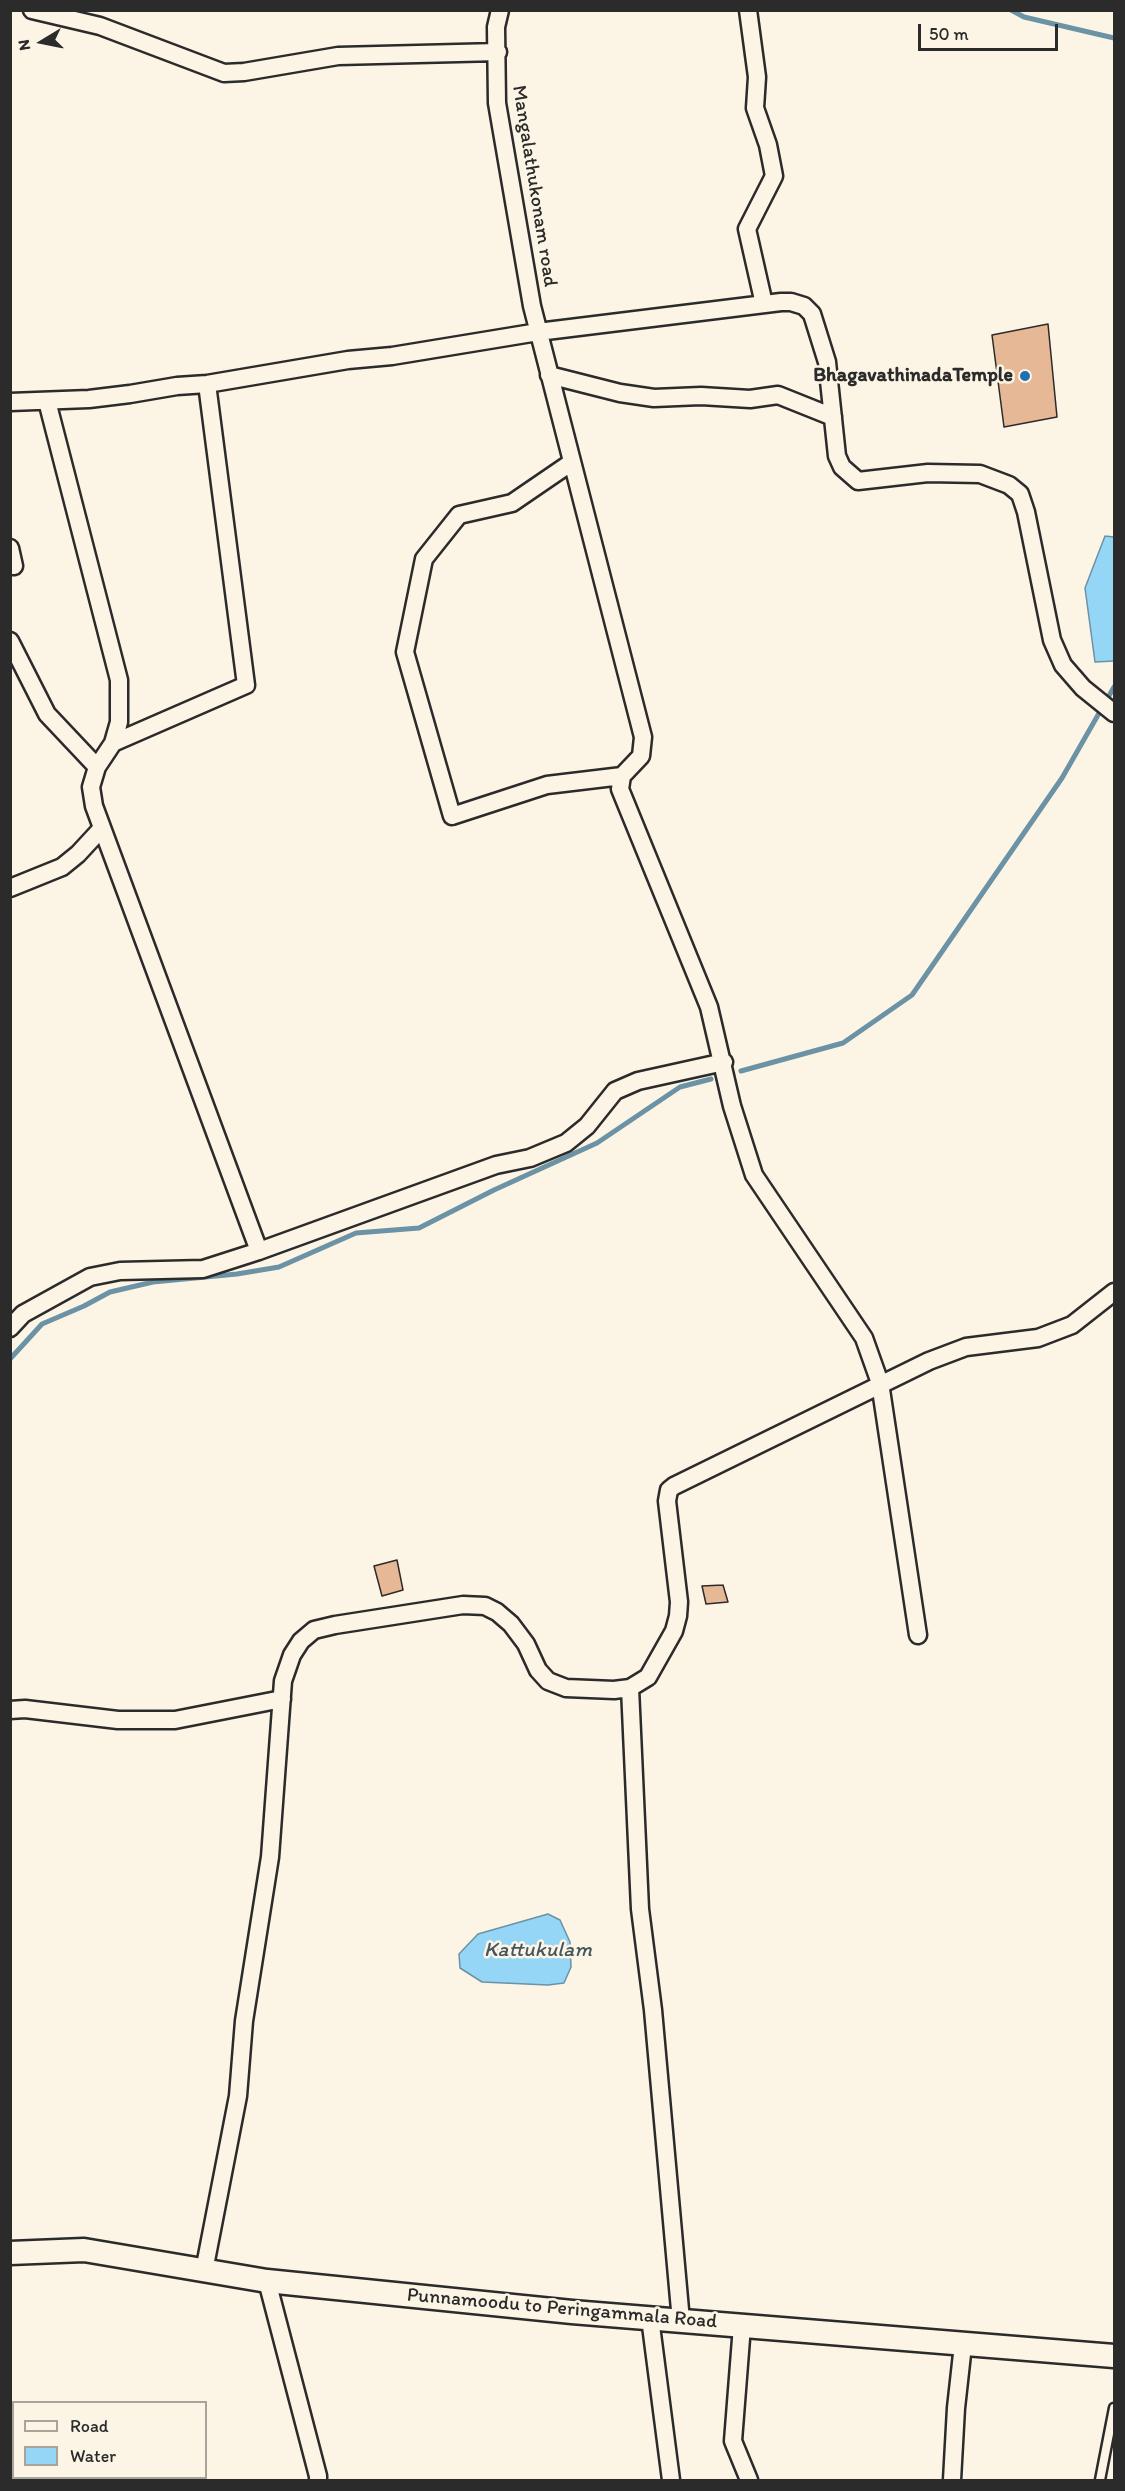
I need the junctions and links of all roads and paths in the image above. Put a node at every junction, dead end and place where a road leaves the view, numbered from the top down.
1 (32, 10) edge
2 (500, 10) edge
3 (748, 10) edge
4 (498, 52) junction
5 (764, 304) junction
6 (538, 332) junction
7 (549, 375) junction
8 (207, 384) junction
9 (47, 401) junction
10 (10, 402) edge
11 (826, 414) junction
12 (572, 462) junction
13 (10, 548) edge
14 (10, 566) edge
15 (10, 641) edge
16 (1114, 713) edge
17 (113, 743) junction
18 (97, 767) junction
19 (622, 776) junction
20 (102, 828) junction
21 (10, 888) edge
22 (724, 1062) junction
23 (259, 1251) junction
24 (1114, 1292) edge
25 (10, 1328) edge
26 (880, 1383) junction
27 (918, 1635) dead end
28 (630, 1689) junction
29 (282, 1699) junction
30 (10, 1710) edge
31 (10, 2253) edge
32 (204, 2271) junction
33 (267, 2281) junction
34 (650, 2318) junction
35 (681, 2321) junction
36 (742, 2326) junction
37 (963, 2345) junction
38 (1114, 2356) edge
39 (1114, 2408) edge
40 (318, 2481) edge
41 (671, 2481) edge
42 (749, 2481) edge
43 (952, 2481) edge
44 (1100, 2481) edge

1 - 4 street
2 - 4 street, Mangalathukonam road
3 - 5 street
4 - 6 street, Mangalathukonam road
5 - 6 street
5 - 11 street
6 - 7 street, Mangalathukonam road
6 - 8 street
7 - 11 street
7 - 12 street, Mangalathukonam road
8 - 9 street
8 - 17 street
9 - 10 street
9 - 17 street
11 - 16 street
12 - 19 street, Mangalathukonam road
12 - 19 street
13 - 14 street
15 - 18 street
17 - 18 street
18 - 20 street
19 - 22 street
20 - 21 street
20 - 23 street
22 - 23 street
22 - 26 street
23 - 25 street
24 - 26 street
26 - 27 street
26 - 28 street
28 - 29 street
28 - 35 street
29 - 30 street
29 - 32 street
31 - 32 main road, Punnamoodu to Peringammala Road
32 - 33 main road, Punnamoodu to Peringammala Road
33 - 34 main road, Punnamoodu to Peringammala Road
33 - 40 street
34 - 35 main road, Punnamoodu to Peringammala Road
34 - 41 street
35 - 36 main road, Punnamoodu to Peringammala Road
36 - 37 main road, Punnamoodu to Peringammala Road
36 - 42 street
37 - 38 main road, Punnamoodu to Peringammala Road
37 - 43 street
39 - 44 lane

